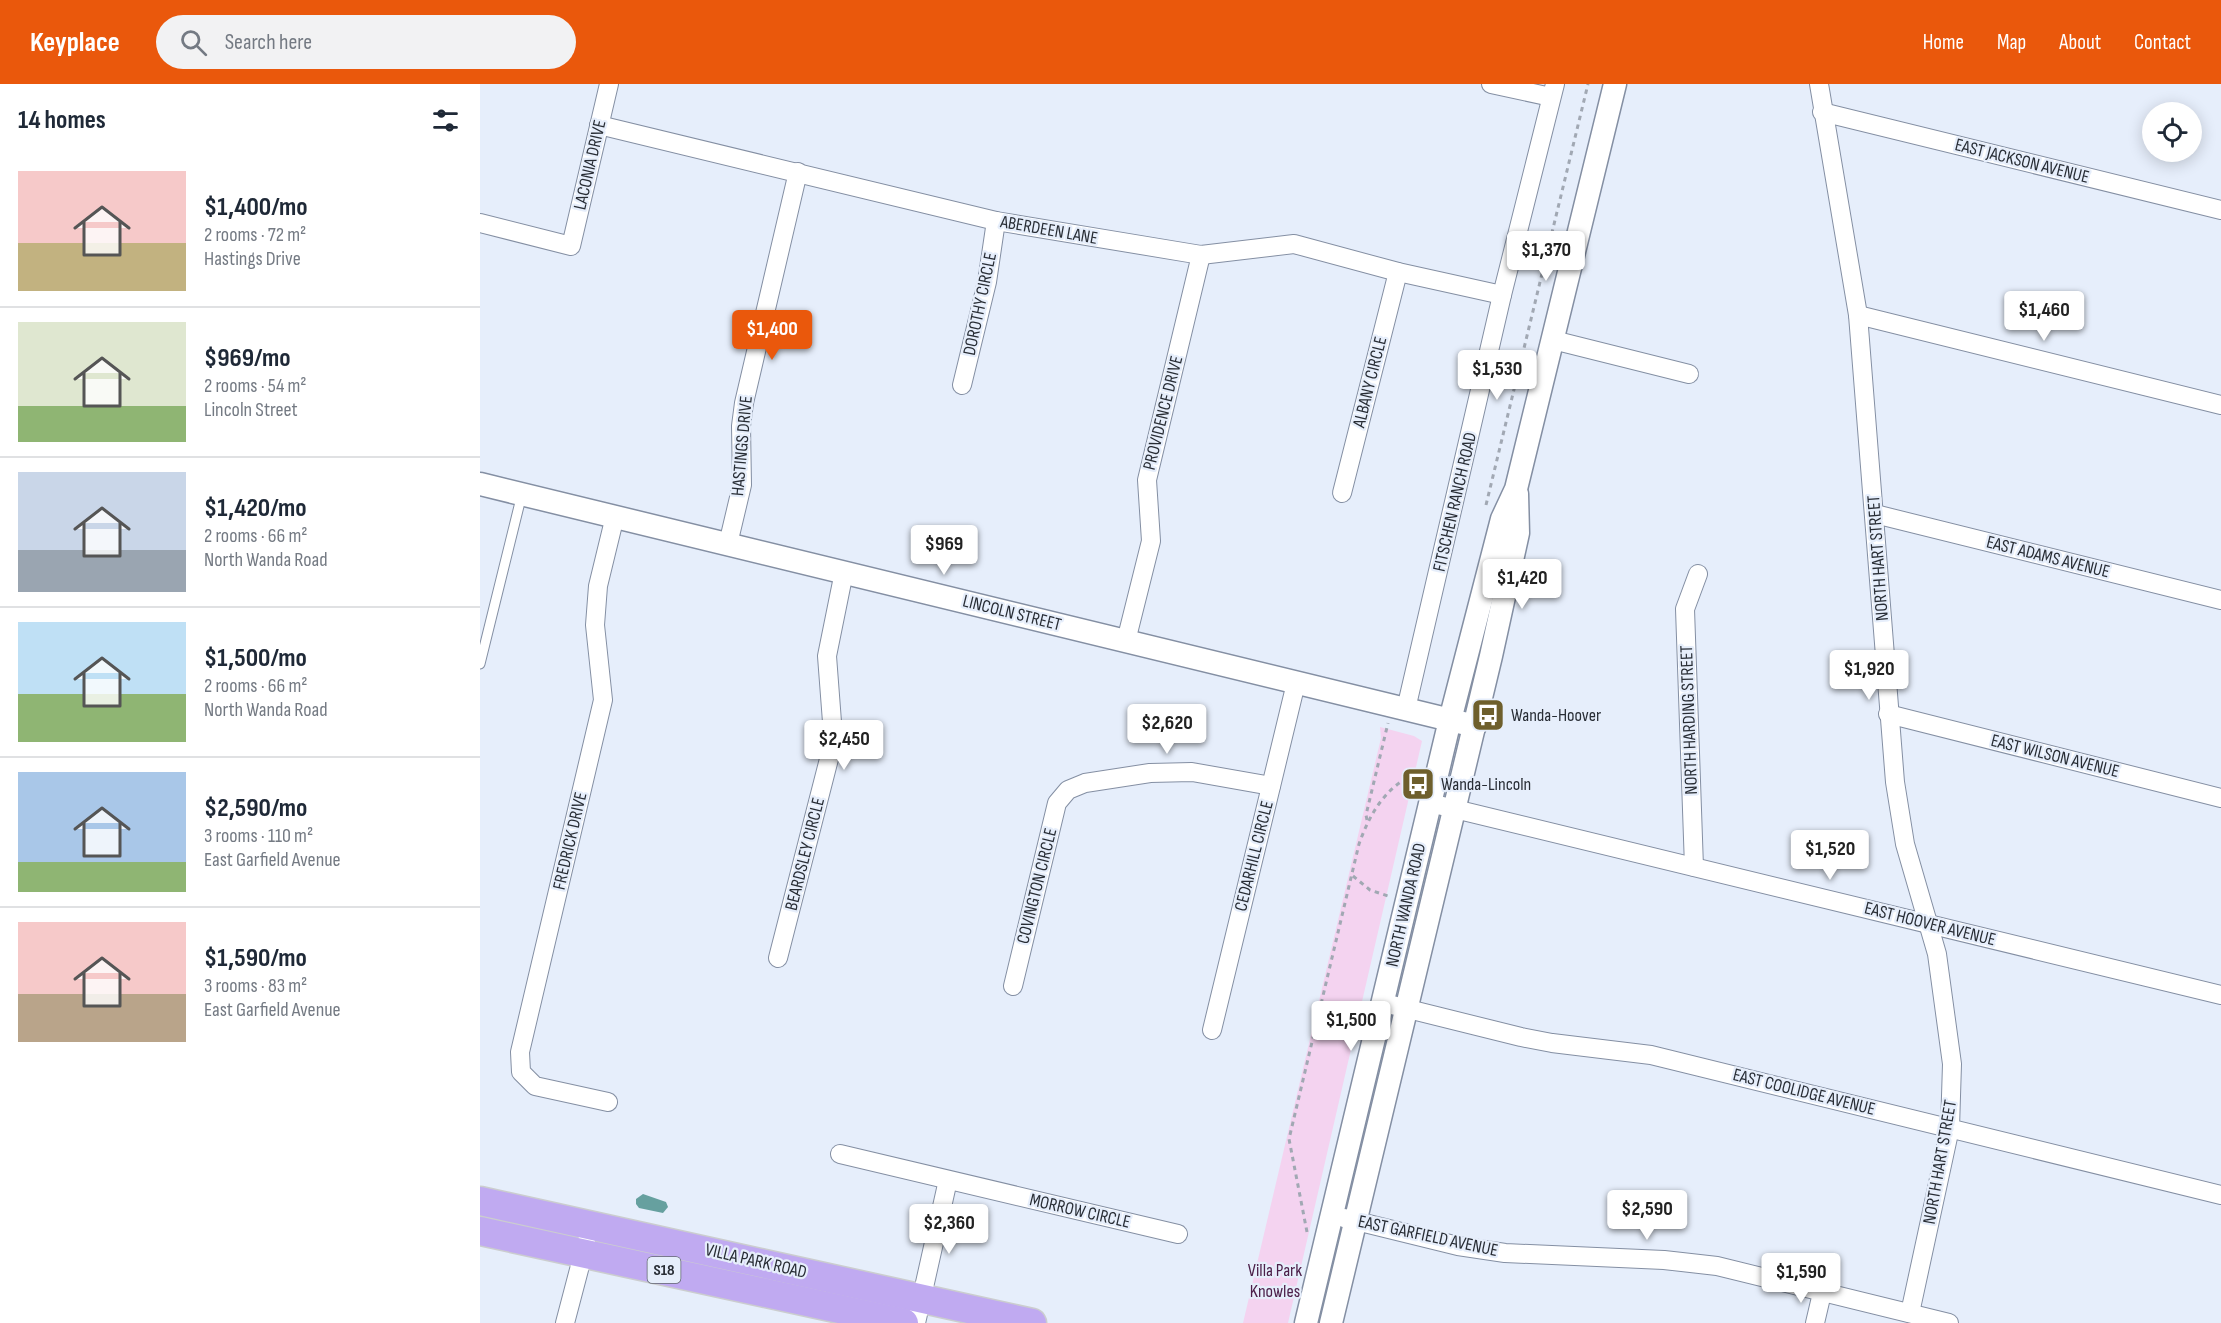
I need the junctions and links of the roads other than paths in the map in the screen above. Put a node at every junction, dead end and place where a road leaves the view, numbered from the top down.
1 (609, 84) edge
2 (1491, 84) edge
3 (1615, 84) edge
4 (1819, 84) edge
5 (1553, 91) edge
6 (1822, 112) junction
7 (599, 125) junction
8 (798, 172) junction
9 (2221, 210) edge
10 (996, 221) junction
11 (480, 223) edge
12 (1201, 255) junction
13 (1398, 272) junction
14 (1502, 295) junction
15 (1858, 315) junction
16 (1553, 340) junction
17 (1689, 374) dead end
18 (962, 386) dead end
19 (2221, 405) edge
20 (480, 484) edge
21 (1516, 489) junction
22 (1342, 493) dead end
23 (522, 494) junction
24 (1875, 514) junction
25 (615, 516) junction
26 (728, 544) junction
27 (844, 573) junction
28 (1698, 574) dead end
29 (2221, 600) edge
30 (1126, 641) junction
31 (480, 664) edge
32 (1296, 683) junction
33 (1399, 708) junction
34 (1888, 714) junction
35 (1450, 720) junction
36 (1475, 726) junction
37 (1271, 786) junction
38 (2221, 798) edge
39 (1430, 803) junction
40 (1455, 809) junction
41 (1694, 867) junction
42 (1928, 923) junction
43 (778, 958) dead end
44 (1013, 986) dead end
45 (2221, 994) edge
46 (1384, 1003) junction
47 (1407, 1008) junction
48 (1212, 1030) dead end
49 (608, 1102) dead end
50 (1950, 1128) junction
51 (840, 1154) dead end
52 (948, 1180) junction
53 (2221, 1196) edge
54 (480, 1201) edge
55 (1332, 1215) junction
56 (1355, 1221) junction
57 (591, 1225) junction
58 (480, 1231) edge
59 (1178, 1234) dead end
60 (584, 1253) junction
61 (1822, 1293) junction
62 (919, 1311) edge
63 (1910, 1313) junction
64 (565, 1323) edge
65 (904, 1323) edge
66 (1032, 1323) edge
67 (1306, 1323) edge
68 (1331, 1323) edge
69 (1815, 1323) edge
70 (1949, 1323) edge

1 - 7 street, LACONIA DRIVE
2 - 5 street
3 - 16 street, NORTH WANDA ROAD
4 - 6 street, NORTH HART STREET
5 - 14 street, FITSCHEN RANCH ROAD
6 - 9 street, EAST JACKSON AVENUE
6 - 15 street, NORTH HART STREET
7 - 8 street, ABERDEEN LANE
7 - 11 street, LACONIA DRIVE
8 - 10 street, ABERDEEN LANE
8 - 26 street, HASTINGS DRIVE
10 - 12 street, ABERDEEN LANE
10 - 18 street, DOROTHY CIRCLE
12 - 13 street, ABERDEEN LANE
12 - 30 street, PROVIDENCE DRIVE
13 - 14 street, ABERDEEN LANE
13 - 22 street, ALBANY CIRCLE
14 - 33 street, FITSCHEN RANCH ROAD
15 - 19 street
15 - 24 street, NORTH HART STREET
16 - 17 street
16 - 21 street, NORTH WANDA ROAD
20 - 23 street, LINCOLN STREET
21 - 35 street, NORTH WANDA ROAD
21 - 36 street, NORTH WANDA ROAD
23 - 25 street, LINCOLN STREET
23 - 31 lane
24 - 29 street, EAST ADAMS AVENUE
24 - 34 street, NORTH HART STREET
25 - 26 street, LINCOLN STREET
25 - 49 street, FREDRICK DRIVE
26 - 27 street, LINCOLN STREET
27 - 30 street, LINCOLN STREET
27 - 43 street, BEARDSLEY CIRCLE
28 - 41 street, NORTH HARDING STREET
30 - 32 street, LINCOLN STREET
32 - 33 street, LINCOLN STREET
32 - 37 street, CEDARHILL CIRCLE
33 - 35 street, LINCOLN STREET
34 - 38 street, EAST WILSON AVENUE
34 - 42 street, NORTH HART STREET
35 - 36 street, LINCOLN STREET
35 - 39 street, NORTH WANDA ROAD
36 - 40 street, NORTH WANDA ROAD
37 - 44 street, COVINGTON CIRCLE
37 - 48 street, CEDARHILL CIRCLE
39 - 40 street, EAST HOOVER AVENUE
39 - 46 street, NORTH WANDA ROAD
40 - 41 street, EAST HOOVER AVENUE
40 - 47 street, NORTH WANDA ROAD
41 - 42 street, EAST HOOVER AVENUE
42 - 45 street, EAST HOOVER AVENUE
42 - 50 street, NORTH HART STREET
46 - 47 street, EAST COOLIDGE AVENUE
46 - 55 street, NORTH WANDA ROAD
47 - 50 street, EAST COOLIDGE AVENUE
47 - 56 street, NORTH WANDA ROAD
50 - 53 street, EAST COOLIDGE AVENUE
50 - 63 street, NORTH HART STREET
51 - 52 street, MORROW CIRCLE
52 - 59 street, MORROW CIRCLE
52 - 62 street
54 - 57 main road, VILLA PARK ROAD
55 - 56 street, EAST GARFIELD AVENUE
55 - 67 street, NORTH WANDA ROAD
56 - 61 street, EAST GARFIELD AVENUE
56 - 68 street, NORTH WANDA ROAD
57 - 60 street
57 - 62 main road, VILLA PARK ROAD / S18
58 - 60 main road, VILLA PARK ROAD / S18
60 - 64 street
60 - 65 main road, VILLA PARK ROAD / S18
61 - 63 street, EAST GARFIELD AVENUE
61 - 69 street
62 - 66 main road, VILLA PARK ROAD / S18
63 - 70 street, EAST GARFIELD AVENUE

